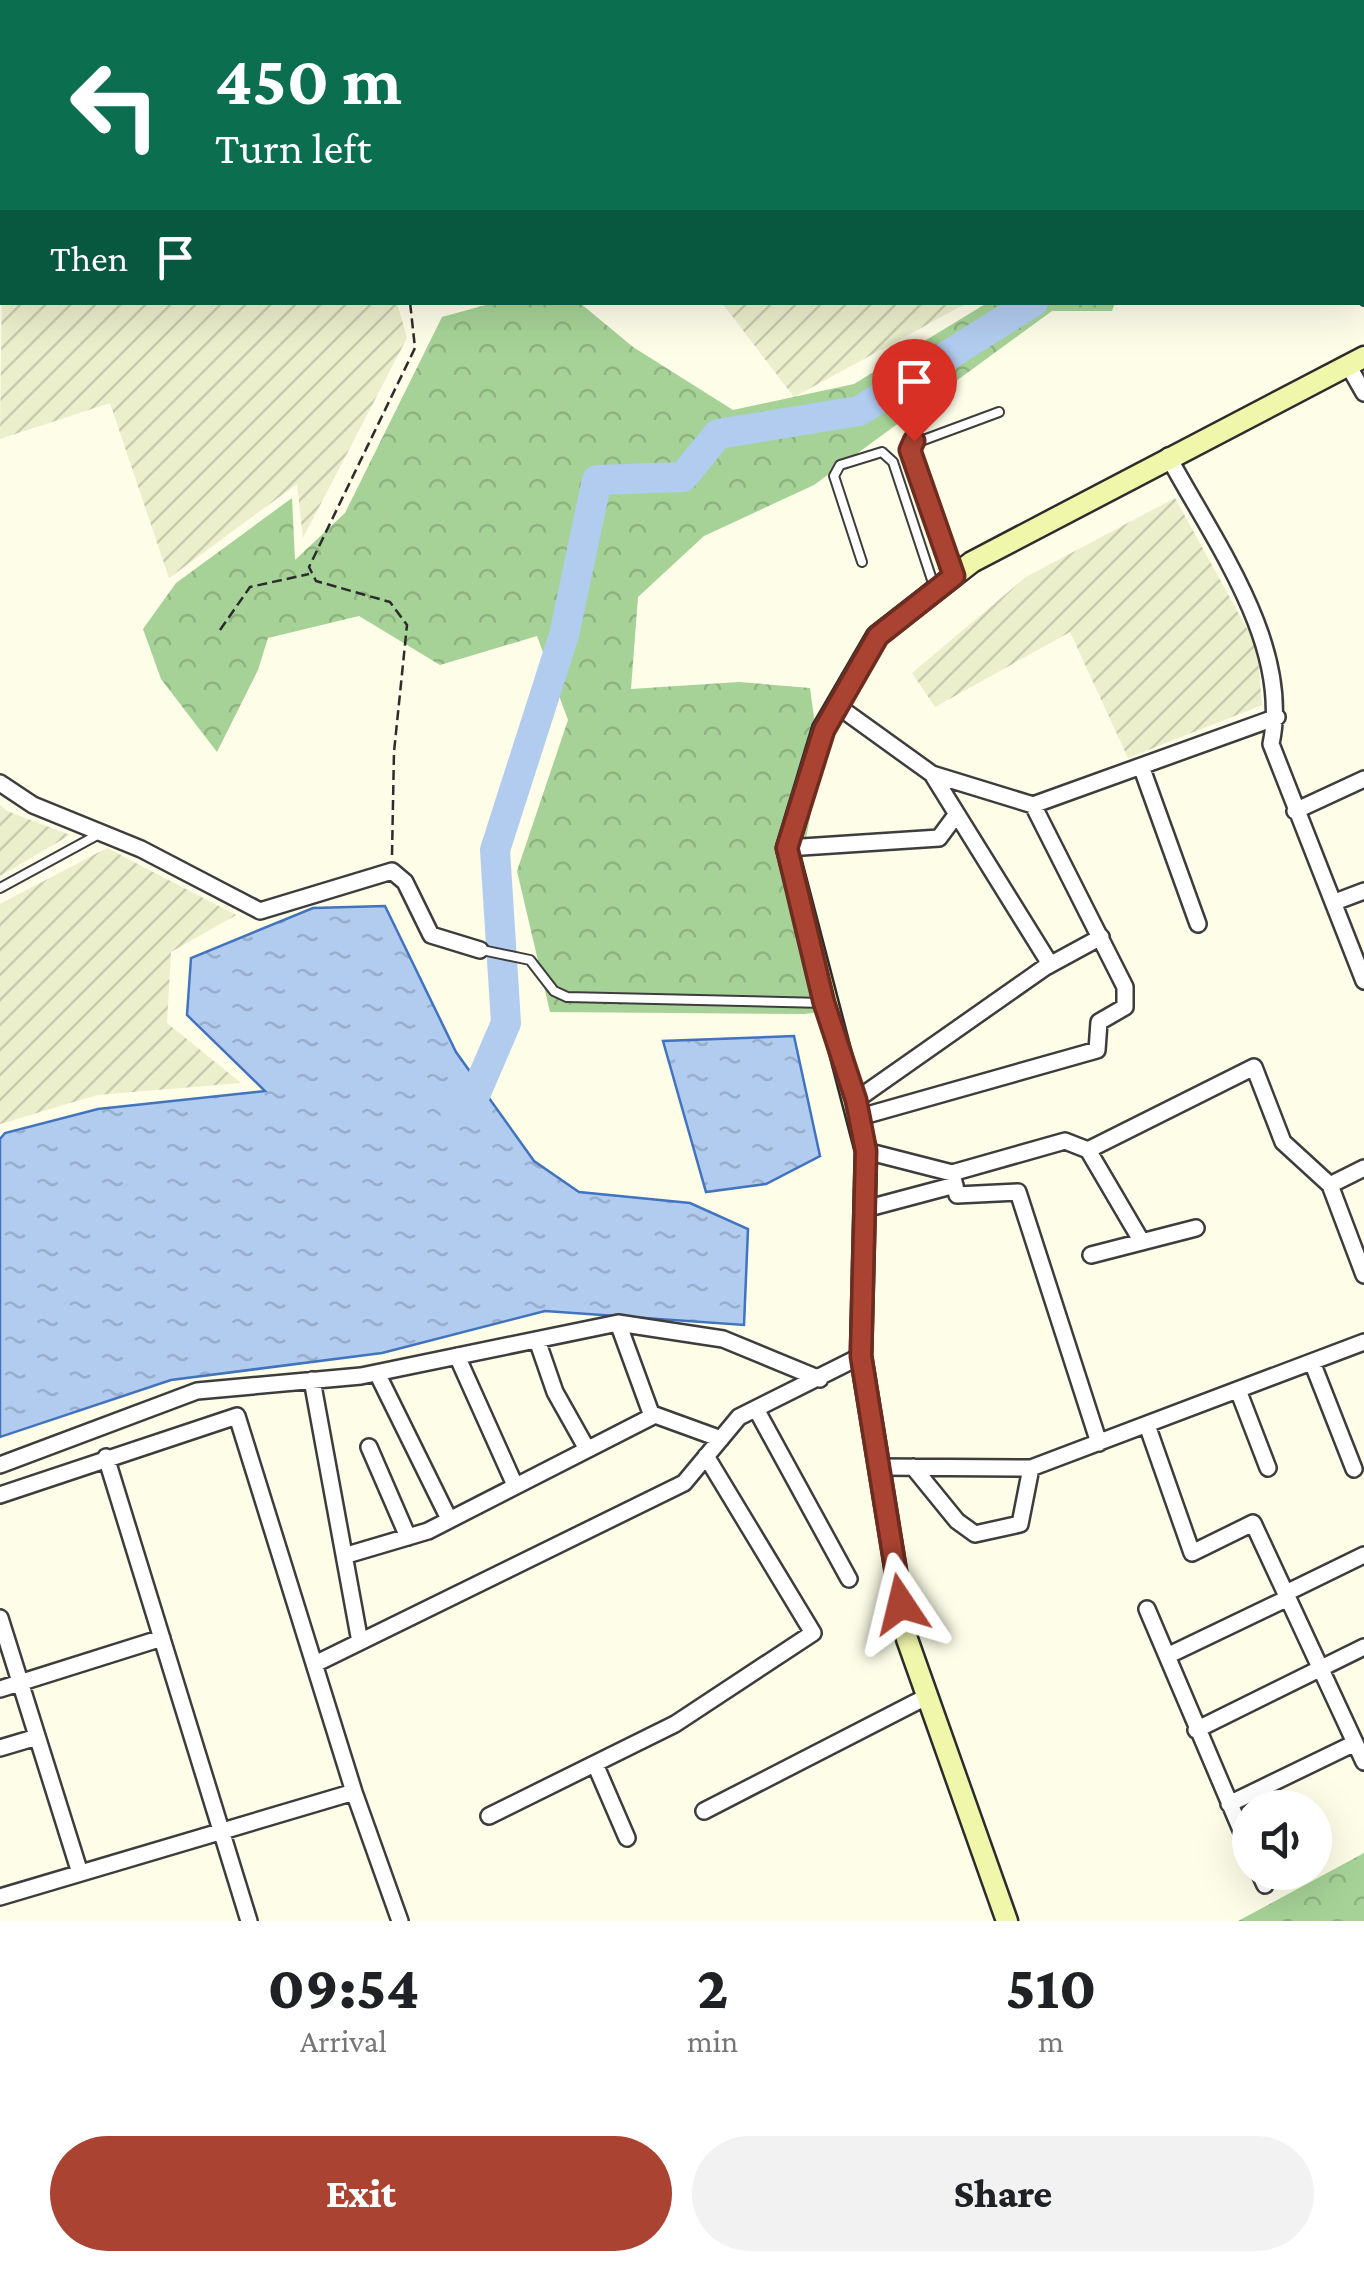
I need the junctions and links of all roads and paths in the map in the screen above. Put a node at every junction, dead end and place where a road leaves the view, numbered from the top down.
1 (410, 305) edge
2 (1356, 361) edge
3 (1364, 394) edge
4 (999, 412) dead end
5 (1168, 456) junction
6 (862, 562) dead end
7 (311, 574) junction
8 (954, 576) junction
9 (935, 591) junction
10 (220, 630) dead end
11 (840, 707) junction
12 (1276, 717) junction
13 (1141, 766) junction
14 (932, 774) junction
15 (1364, 779) edge
16 (0, 783) edge
17 (1033, 804) junction
18 (1295, 810) junction
19 (956, 815) junction
20 (101, 833) junction
21 (787, 848) junction
22 (392, 871) junction
23 (0, 888) edge
24 (1364, 891) edge
25 (1335, 902) junction
26 (1198, 924) dead end
27 (1100, 936) junction
28 (480, 950) joint
29 (1050, 964) junction
30 (1364, 980) edge
31 (824, 1003) junction
32 (858, 1108) junction
33 (1088, 1150) junction
34 (866, 1151) junction
35 (1364, 1168) edge
36 (954, 1179) junction
37 (1330, 1185) junction
38 (865, 1209) junction
39 (1196, 1228) dead end
40 (1142, 1242) junction
41 (1091, 1255) dead end
42 (1364, 1275) edge
43 (618, 1324) junction
44 (537, 1340) junction
45 (1364, 1342) edge
46 (457, 1356) junction
47 (861, 1356) junction
48 (1312, 1362) junction
49 (377, 1373) junction
50 (820, 1378) junction
51 (312, 1380) junction
52 (1238, 1390) junction
53 (756, 1409) junction
54 (652, 1416) junction
55 (1147, 1425) junction
56 (720, 1439) junction
57 (1099, 1442) junction
58 (369, 1447) dead end
59 (587, 1449) junction
60 (106, 1456) junction
61 (706, 1456) junction
62 (0, 1464) edge
63 (878, 1467) junction
64 (914, 1467) junction
65 (1031, 1468) junction
66 (1268, 1468) dead end
67 (1354, 1469) dead end
68 (514, 1484) junction
69 (0, 1495) edge
70 (449, 1519) junction
71 (408, 1537) junction
72 (348, 1555) junction
73 (1364, 1555) edge
74 (849, 1579) dead end
75 (1287, 1596) junction
76 (1147, 1609) dead end
77 (0, 1618) edge
78 (162, 1638) junction
79 (360, 1642) junction
80 (1364, 1647) edge
81 (1167, 1656) junction
82 (315, 1664) junction
83 (1321, 1670) junction
84 (20, 1683) junction
85 (0, 1689) edge
86 (926, 1696) junction
87 (1196, 1730) junction
88 (1357, 1734) edge
89 (37, 1737) junction
90 (0, 1748) edge
91 (1364, 1762) edge
92 (595, 1764) junction
93 (354, 1792) junction
94 (1229, 1804) junction
95 (704, 1811) dead end
96 (1232, 1811) edge
97 (489, 1816) dead end
98 (222, 1832) junction
99 (626, 1838) dead end
100 (80, 1873) junction
101 (0, 1896) edge
102 (250, 1921) edge
103 (400, 1921) edge
104 (1006, 1921) edge

1 - 7 path
2 - 3 street
2 - 5 street
4 - 8 lane
5 - 8 street
5 - 12 street
6 - 9 lane
7 - 10 path
7 - 22 path
8 - 9 street
9 - 11 street
11 - 14 street
11 - 21 street
12 - 13 street
12 - 18 street
13 - 17 street
13 - 26 street
14 - 17 street
14 - 19 street
15 - 18 street
16 - 20 street
17 - 27 street
18 - 25 street
19 - 21 street
19 - 29 street
20 - 22 street
20 - 23 lane
21 - 31 street
22 - 28 street
24 - 25 street
25 - 30 street
27 - 29 street
27 - 32 street
28 - 31 lane
29 - 32 street
31 - 32 street
32 - 34 street
33 - 36 street
33 - 37 street
33 - 40 street
34 - 36 street
34 - 38 street
35 - 37 street
36 - 38 street
36 - 57 street
37 - 42 street
38 - 47 street
39 - 40 street
40 - 41 street
43 - 44 street
43 - 50 street
43 - 54 street
44 - 46 street
44 - 59 street
45 - 48 street
46 - 49 street
46 - 68 street
47 - 50 street
47 - 63 street
48 - 52 street
48 - 67 street
49 - 51 street
49 - 70 street
50 - 53 street
51 - 62 street
51 - 72 street
52 - 55 street
52 - 66 street
53 - 56 street
53 - 74 street
54 - 56 street
54 - 59 street
55 - 57 street
55 - 75 street
56 - 61 street
57 - 65 street
58 - 71 street
59 - 68 street
60 - 69 street
60 - 78 street
60 - 82 street
61 - 79 street
61 - 92 street
63 - 64 street
63 - 86 street
64 - 65 street
64 - 65 street
68 - 70 street
70 - 71 street
71 - 72 street
72 - 79 street
73 - 75 street
75 - 81 street
75 - 83 street
76 - 81 street
77 - 84 street
78 - 84 street
78 - 98 street
79 - 82 street
80 - 83 street
81 - 87 street
82 - 93 street
83 - 87 street
83 - 88 street
84 - 85 street
84 - 89 street
86 - 95 street
86 - 104 street
87 - 94 street
88 - 91 street
88 - 94 street
89 - 90 street
89 - 100 street
92 - 97 street
92 - 99 street
93 - 98 street
93 - 103 street
94 - 96 street
98 - 100 street
98 - 102 street
100 - 101 street

